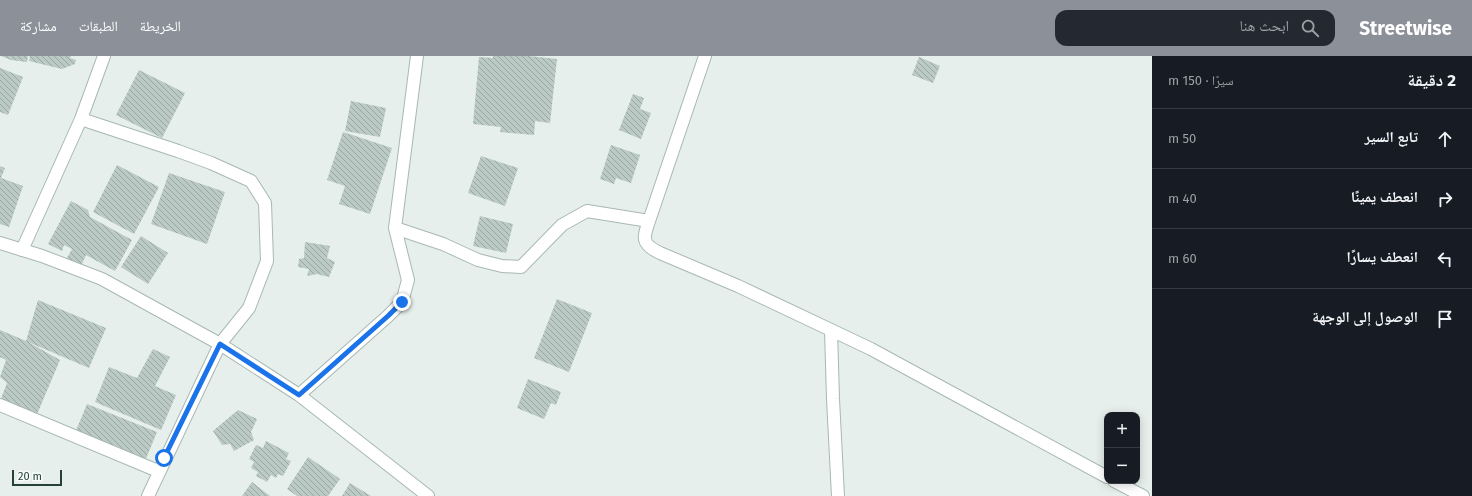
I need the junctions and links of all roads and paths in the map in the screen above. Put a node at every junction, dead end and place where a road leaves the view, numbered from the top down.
1 (104, 56) edge
2 (417, 56) edge
3 (705, 56) edge
4 (81, 119) junction
5 (649, 221) junction
6 (395, 228) junction
7 (0, 243) edge
8 (22, 250) junction
9 (831, 330) junction
10 (220, 344) junction
11 (299, 395) junction
12 (0, 405) edge
13 (158, 471) junction
14 (1104, 475) edge
15 (1120, 484) edge
16 (148, 496) edge
17 (428, 496) edge
18 (838, 496) edge
19 (1143, 496) edge

1 - 4 street
2 - 6 street
3 - 5 street
4 - 8 street
4 - 10 street
5 - 6 street
5 - 9 street
6 - 11 street
7 - 8 street
8 - 10 street
9 - 14 street
9 - 18 street
10 - 11 street
10 - 13 street
11 - 17 street
12 - 13 street
13 - 16 street
15 - 19 street

